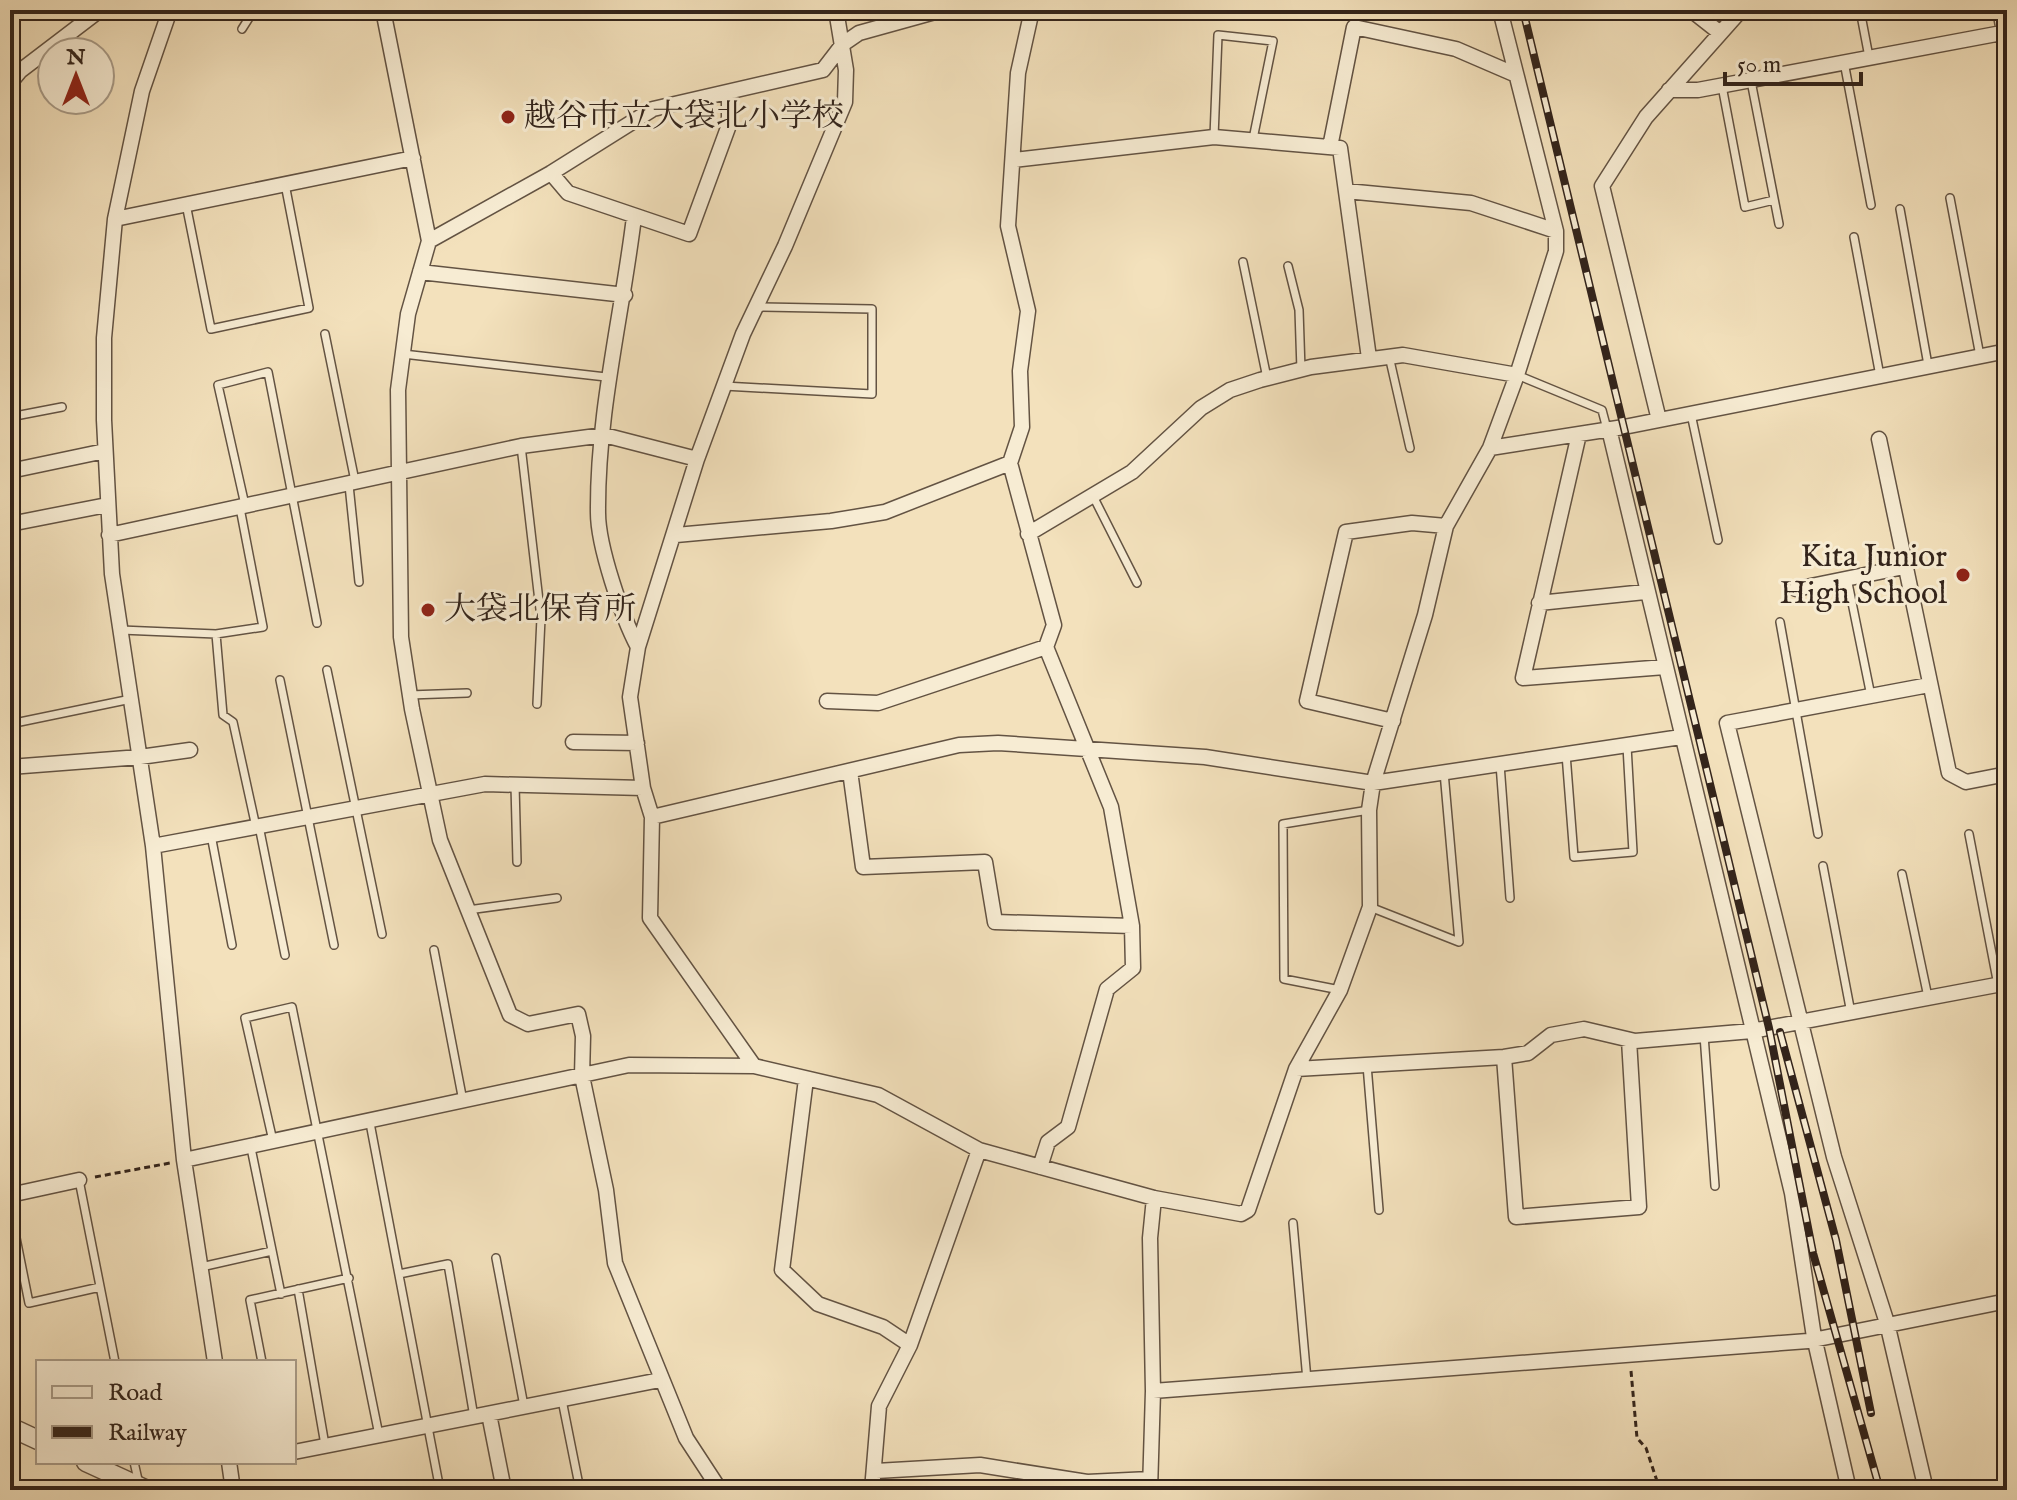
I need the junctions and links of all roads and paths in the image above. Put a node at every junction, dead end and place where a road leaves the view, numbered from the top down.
1 (100, 10) edge
2 (170, 10) edge
3 (254, 10) edge
4 (383, 10) edge
5 (836, 10) edge
6 (942, 10) edge
7 (1032, 10) edge
8 (1500, 10) edge
9 (1691, 10) edge
10 (1741, 10) edge
11 (1860, 10) edge
12 (2000, 10) edge
13 (242, 29) dead end
14 (1719, 32) junction
15 (2006, 32) edge
16 (843, 44) junction
17 (2007, 48) edge
18 (1869, 57) junction
19 (1844, 62) junction
20 (1514, 74) junction
21 (1751, 80) junction
22 (10, 83) edge
23 (1722, 86) junction
24 (1669, 90) junction
25 (729, 94) junction
26 (1214, 137) junction
27 (1253, 139) junction
28 (1330, 147) junction
29 (413, 158) junction
30 (1014, 160) junction
31 (551, 173) junction
32 (285, 184) junction
33 (1346, 191) junction
34 (1950, 198) dead end
35 (1774, 200) junction
36 (186, 204) junction
37 (1871, 205) dead end
38 (1900, 209) dead end
39 (634, 217) junction
40 (115, 219) junction
41 (1779, 224) dead end
42 (1556, 231) junction
43 (1854, 237) dead end
44 (429, 241) junction
45 (1243, 262) dead end
46 (1288, 266) dead end
47 (420, 272) junction
48 (625, 295) junction
49 (756, 307) junction
50 (325, 334) dead end
51 (2007, 351) edge
52 (401, 354) junction
53 (1389, 356) junction
54 (1980, 356) junction
55 (1369, 358) junction
56 (1928, 365) junction
57 (1301, 370) junction
58 (1517, 375) junction
59 (1880, 376) junction
60 (606, 377) junction
61 (1267, 378) junction
62 (724, 386) junction
63 (62, 407) dead end
64 (1691, 414) junction
65 (10, 417) edge
66 (1659, 420) junction
67 (1608, 429) junction
68 (1579, 434) junction
69 (604, 435) junction
70 (1879, 439) dead end
71 (521, 446) junction
72 (1410, 448) dead end
73 (1490, 448) junction
74 (105, 451) junction
75 (697, 459) junction
76 (1010, 463) junction
77 (10, 471) edge
78 (401, 474) junction
79 (352, 484) junction
80 (1093, 496) junction
81 (293, 497) junction
82 (107, 505) junction
83 (243, 507) junction
84 (10, 524) edge
85 (1446, 526) junction
86 (1028, 534) junction
87 (109, 535) junction
88 (676, 535) junction
89 (1718, 540) dead end
90 (1904, 567) junction
91 (1847, 578) junction
92 (359, 582) dead end
93 (1137, 583) dead end
94 (1796, 589) dead end
95 (1645, 592) junction
96 (1539, 603) junction
97 (1780, 622) dead end
98 (317, 623) dead end
99 (121, 630) junction
100 (216, 634) junction
101 (638, 647) junction
102 (1046, 647) junction
103 (1665, 667) junction
104 (327, 670) dead end
105 (280, 680) dead end
106 (1929, 685) junction
107 (467, 693) dead end
108 (409, 695) junction
109 (1871, 696) junction
110 (131, 699) junction
111 (827, 701) dead end
112 (537, 704) dead end
113 (1796, 710) junction
114 (1393, 721) junction
115 (10, 724) edge
116 (1681, 737) junction
117 (573, 742) dead end
118 (637, 743) junction
119 (1627, 745) junction
120 (190, 750) dead end
121 (1087, 750) junction
122 (1566, 754) junction
123 (140, 757) junction
124 (1500, 764) junction
125 (10, 767) edge
126 (850, 771) junction
127 (1444, 772) junction
128 (2007, 774) edge
129 (1373, 783) junction
130 (515, 785) junction
131 (643, 788) junction
132 (429, 795) junction
133 (356, 809) junction
134 (1369, 810) junction
135 (308, 817) junction
136 (652, 817) junction
137 (257, 826) junction
138 (1818, 834) dead end
139 (1969, 834) dead end
140 (211, 835) junction
141 (153, 846) junction
142 (517, 862) dead end
143 (1823, 866) dead end
144 (1902, 874) dead end
145 (557, 898) dead end
146 (1510, 898) dead end
147 (1370, 907) junction
148 (468, 910) junction
149 (1132, 926) junction
150 (382, 934) dead end
151 (232, 945) dead end
152 (334, 945) dead end
153 (434, 950) dead end
154 (285, 955) dead end
155 (2003, 984) edge
156 (1340, 990) junction
157 (1928, 998) junction
158 (1851, 1013) junction
159 (1800, 1023) junction
160 (1752, 1031) junction
161 (1704, 1035) junction
162 (1629, 1040) junction
163 (1504, 1057) junction
164 (1367, 1065) junction
165 (754, 1066) junction
166 (1296, 1069) junction
167 (582, 1076) junction
168 (806, 1079) junction
169 (464, 1103) junction
170 (370, 1123) junction
171 (320, 1133) junction
172 (273, 1143) junction
173 (251, 1148) junction
174 (979, 1150) junction
175 (184, 1160) junction
176 (1040, 1167) junction
177 (79, 1180) junction
178 (1715, 1186) dead end
179 (10, 1195) edge
180 (1154, 1198) junction
181 (10, 1208) edge
182 (1379, 1210) dead end
183 (1293, 1223) dead end
184 (272, 1251) junction
185 (496, 1258) dead end
186 (201, 1267) junction
187 (399, 1274) junction
188 (349, 1278) junction
189 (100, 1287) junction
190 (298, 1289) junction
191 (281, 1294) junction
192 (2007, 1301) edge
193 (1887, 1323) junction
194 (1814, 1337) junction
195 (910, 1345) junction
196 (1628, 1356) junction
197 (115, 1360) edge
198 (215, 1360) edge
199 (262, 1360) edge
200 (660, 1380) junction
201 (1307, 1380) junction
202 (1153, 1391) junction
203 (562, 1400) junction
204 (525, 1407) junction
205 (481, 1416) junction
206 (428, 1426) junction
207 (10, 1427) edge
208 (379, 1435) junction
209 (36, 1439) edge
210 (326, 1446) junction
211 (296, 1452) edge
212 (90, 1464) edge
213 (135, 1464) edge
214 (229, 1464) edge
215 (876, 1471) junction
216 (1150, 1485) edge
217 (143, 1488) edge
218 (233, 1490) edge
219 (440, 1490) edge
220 (504, 1490) edge
221 (580, 1490) edge
222 (720, 1490) edge
223 (872, 1490) edge
224 (1660, 1490) edge
225 (1849, 1490) edge
226 (1926, 1490) edge

1 - 22 street
2 - 40 street
3 - 13 lane
4 - 29 street
5 - 16 street
6 - 16 street
7 - 30 street
8 - 20 street
9 - 14 street
10 - 14 street
11 - 18 lane
12 - 15 street
14 - 24 street
15 - 17 street
15 - 18 street
16 - 25 street
16 - 49 street
18 - 19 street
19 - 21 street
19 - 37 lane
20 - 28 street
20 - 42 street
21 - 23 street
21 - 35 lane
23 - 24 street
23 - 35 lane
24 - 66 street
25 - 31 street
25 - 39 street
26 - 27 street
26 - 27 lane
26 - 30 street
27 - 28 street
28 - 33 street
29 - 32 street
29 - 44 street
30 - 76 street
31 - 39 street
31 - 44 street
32 - 36 street
32 - 36 lane
33 - 42 street
33 - 55 street
34 - 54 lane
35 - 41 lane
36 - 40 street
38 - 56 lane
39 - 48 street
40 - 74 street
42 - 58 street
43 - 59 lane
44 - 47 street
45 - 61 lane
46 - 57 lane
47 - 48 street
47 - 52 street
48 - 60 street
49 - 62 street
49 - 62 lane
50 - 79 lane
51 - 54 street
52 - 60 lane
52 - 78 street
53 - 55 street
53 - 58 street
53 - 72 lane
54 - 56 street
55 - 57 street
56 - 59 street
57 - 61 street
58 - 67 lane
58 - 73 street
59 - 64 street
60 - 69 street
61 - 80 street
62 - 75 street
63 - 65 lane
64 - 66 street
64 - 89 lane
66 - 67 street
67 - 68 street
67 - 95 street
68 - 73 street
68 - 96 street
69 - 71 street
69 - 75 street
69 - 101 street
70 - 90 street
71 - 78 street
71 - 112 lane
73 - 85 street
74 - 77 street
74 - 82 street
75 - 88 street
76 - 86 street
76 - 88 street
78 - 79 street
78 - 108 street
79 - 81 street
79 - 92 lane
80 - 86 street
80 - 93 lane
81 - 83 street
81 - 83 lane
81 - 98 lane
82 - 84 street
82 - 87 street
83 - 87 street
83 - 100 lane
85 - 114 street
85 - 114 street
86 - 102 street
87 - 99 street
88 - 101 street
90 - 91 street
90 - 106 street
91 - 94 street
91 - 109 lane
95 - 96 street
95 - 103 street
96 - 103 street
97 - 113 lane
99 - 100 lane
99 - 110 street
100 - 137 lane
101 - 118 street
102 - 111 street
102 - 121 street
103 - 116 street
104 - 133 lane
105 - 135 lane
106 - 109 street
106 - 128 street
107 - 108 lane
108 - 132 street
109 - 113 street
110 - 115 lane
110 - 123 street
113 - 138 lane
113 - 159 street
114 - 129 street
116 - 119 street
116 - 160 street
117 - 118 street
118 - 131 street
119 - 122 street
119 - 122 lane
120 - 123 street
121 - 126 street
121 - 129 street
121 - 149 street
122 - 124 street
123 - 125 street
123 - 141 street
124 - 127 street
124 - 146 lane
126 - 136 street
126 - 149 street
127 - 129 street
127 - 147 lane
129 - 134 street
130 - 131 street
130 - 132 street
130 - 142 lane
131 - 136 street
132 - 133 street
132 - 148 street
133 - 135 street
133 - 150 lane
134 - 147 street
134 - 156 lane
135 - 137 street
135 - 152 lane
136 - 165 street
137 - 140 street
137 - 154 lane
139 - 155 lane
140 - 141 street
140 - 151 lane
141 - 175 street
143 - 158 lane
144 - 157 lane
145 - 148 lane
147 - 156 street
148 - 167 street
149 - 176 street
153 - 169 lane
155 - 157 street
156 - 166 street
157 - 158 street
158 - 159 street
159 - 160 street
159 - 193 street
160 - 161 street
160 - 194 street
161 - 162 street
161 - 178 lane
162 - 163 street
162 - 163 street
163 - 164 street
164 - 166 street
164 - 182 lane
165 - 167 street
165 - 168 street
166 - 180 street
167 - 169 street
167 - 200 street
168 - 174 street
168 - 195 street
169 - 170 street
170 - 171 street
170 - 187 lane
171 - 172 street
171 - 172 lane
171 - 188 lane
172 - 173 street
173 - 175 street
173 - 184 lane
174 - 176 street
174 - 195 street
175 - 177 path
175 - 186 street
176 - 180 street
177 - 179 street
177 - 189 lane
180 - 202 street
181 - 189 lane
183 - 201 lane
184 - 186 lane
184 - 191 lane
185 - 204 lane
186 - 198 street
187 - 205 lane
187 - 206 lane
188 - 190 lane
188 - 208 lane
189 - 197 lane
190 - 191 lane
190 - 210 lane
191 - 199 lane
192 - 193 street
193 - 194 street
193 - 226 street
194 - 196 street
194 - 225 street
195 - 215 street
196 - 201 street
196 - 224 path
200 - 203 street
200 - 222 street
201 - 202 street
202 - 216 street
203 - 204 street
203 - 221 lane
204 - 205 street
205 - 206 street
205 - 220 street
206 - 208 street
206 - 219 lane
207 - 209 street
208 - 210 street
210 - 211 street
212 - 217 street
213 - 217 lane
214 - 218 street
215 - 216 street
215 - 223 street

